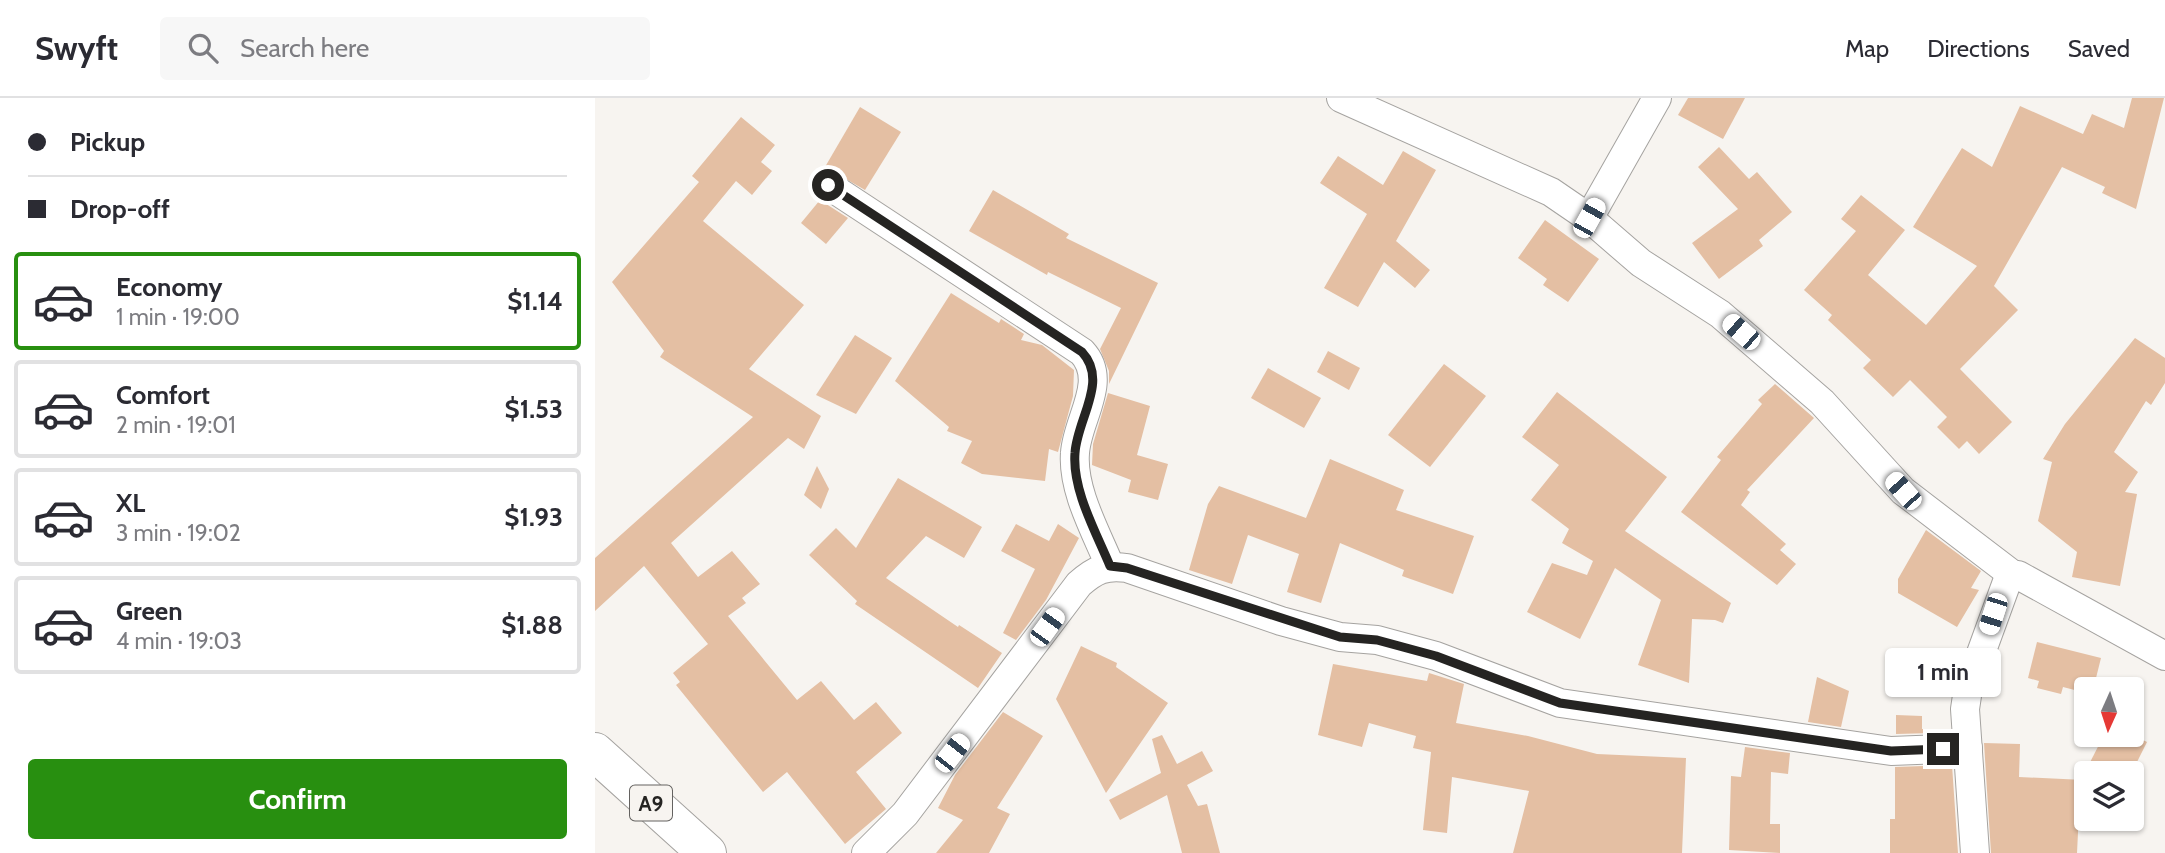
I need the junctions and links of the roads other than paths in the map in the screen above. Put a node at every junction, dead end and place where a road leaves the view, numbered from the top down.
1 (1341, 98) edge
2 (1657, 98) edge
3 (828, 185) dead end
4 (1589, 218) junction
5 (1110, 566) junction
6 (2013, 575) junction
7 (2165, 656) edge
8 (1968, 748) junction
9 (595, 752) edge
10 (707, 853) edge
11 (866, 853) edge
12 (1975, 853) edge

1 - 4 street
2 - 4 street
3 - 5 street
4 - 6 street
5 - 8 street
5 - 11 street
6 - 7 street
6 - 8 street
8 - 12 street
9 - 10 main road, A9

